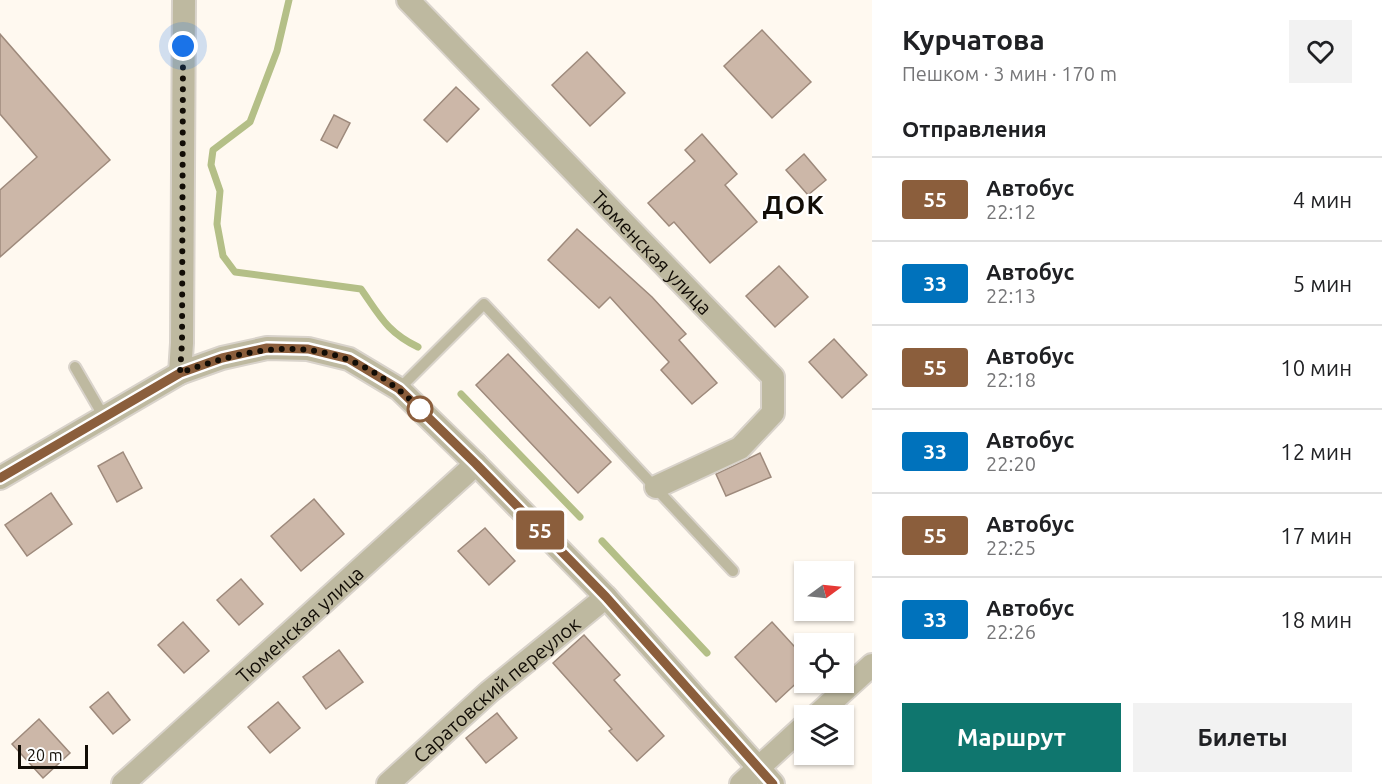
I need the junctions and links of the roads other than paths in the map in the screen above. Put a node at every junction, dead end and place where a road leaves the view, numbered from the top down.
1 (184, 0) edge
2 (408, 0) edge
3 (75, 367) dead end
4 (180, 373) junction
5 (399, 389) junction
6 (104, 417) junction
7 (476, 464) junction
8 (0, 478) edge
9 (656, 487) junction
10 (733, 572) dead end
11 (606, 597) junction
12 (872, 665) edge
13 (828, 705) edge
14 (794, 739) edge
15 (766, 776) edge
16 (123, 784) edge
17 (388, 784) edge
18 (741, 784) edge

1 - 4 street
2 - 9 street, Тюменская улица
3 - 6 lane
4 - 5 street
4 - 6 street
5 - 7 street
5 - 9 lane
6 - 8 street
7 - 11 street
7 - 16 street, Тюменская улица
9 - 10 lane
11 - 15 street
11 - 17 street, Саратовский переулок
12 - 13 street
14 - 15 street
15 - 18 street

